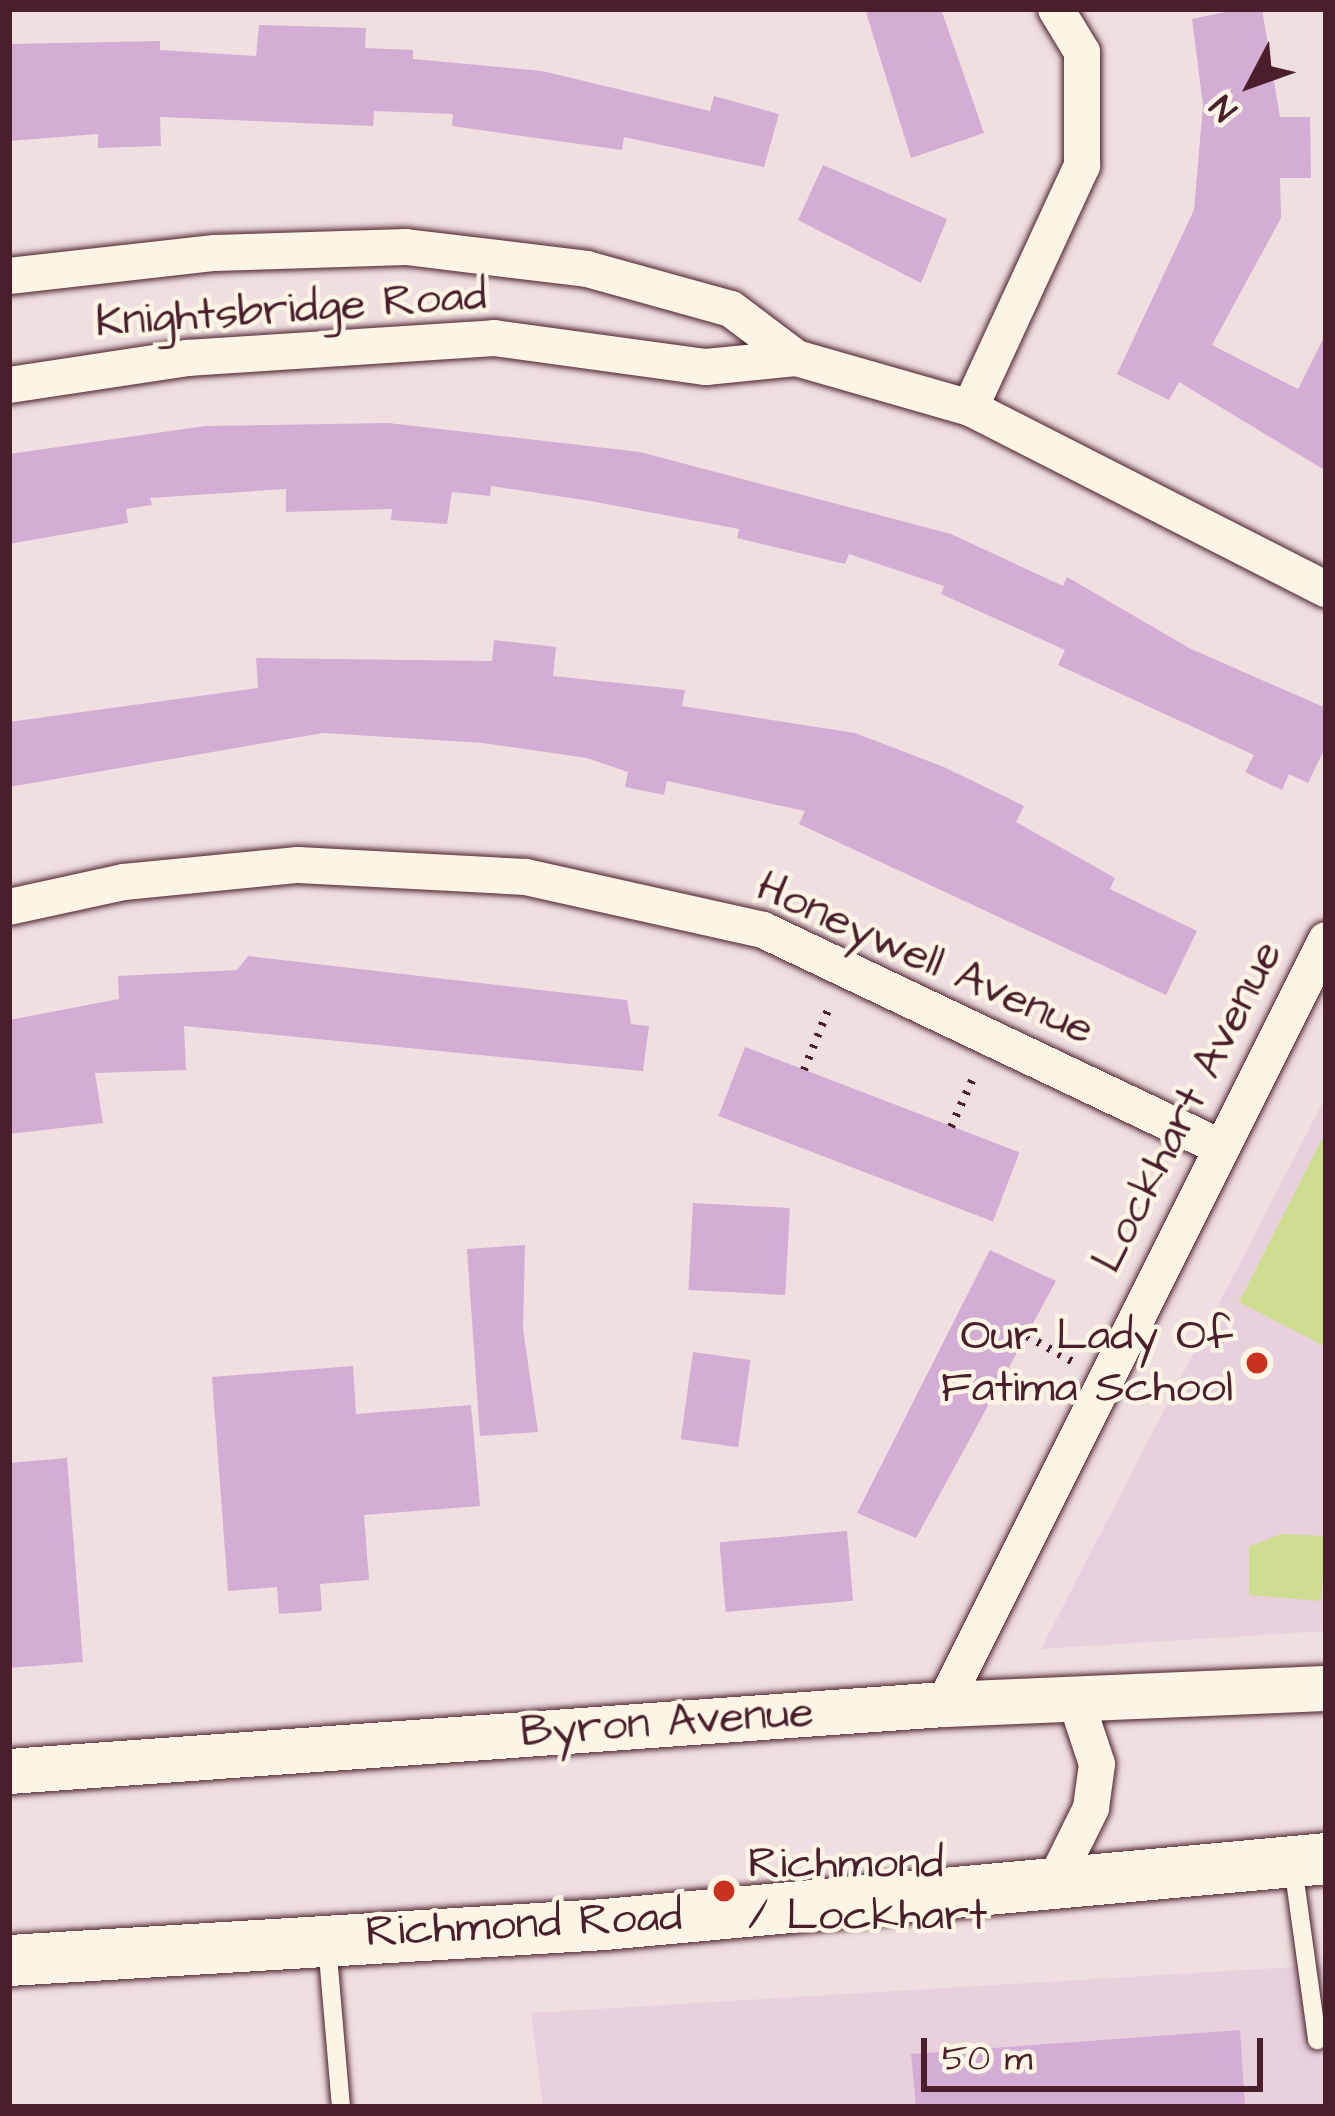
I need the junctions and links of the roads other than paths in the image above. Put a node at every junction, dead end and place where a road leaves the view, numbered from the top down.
1 (1056, 9) edge
2 (9, 276) edge
3 (796, 358) junction
4 (9, 385) edge
5 (970, 408) junction
6 (1326, 589) edge
7 (9, 907) edge
8 (1326, 940) edge
9 (1220, 1147) junction
10 (1326, 1688) edge
11 (1076, 1701) junction
12 (944, 1704) junction
13 (9, 1771) edge
14 (1309, 1860) edge
15 (1054, 1883) junction
16 (326, 1936) junction
17 (9, 1960) edge
18 (1317, 2040) dead end
19 (340, 2107) edge

1 - 5 street
2 - 3 street, Knightsbridge Road
3 - 4 street, Knightsbridge Road
3 - 5 street, Knightsbridge Road
5 - 6 street, Knightsbridge Road
7 - 9 street, Honeywell Avenue
8 - 9 street, Lockhart Avenue
9 - 12 street, Lockhart Avenue
10 - 11 street, Byron Avenue
11 - 12 street, Byron Avenue
11 - 15 street
12 - 13 street, Byron Avenue
14 - 15 main road, Richmond Road
14 - 18 lane
15 - 16 main road, Richmond Road
16 - 17 main road, Richmond Road
16 - 19 lane

